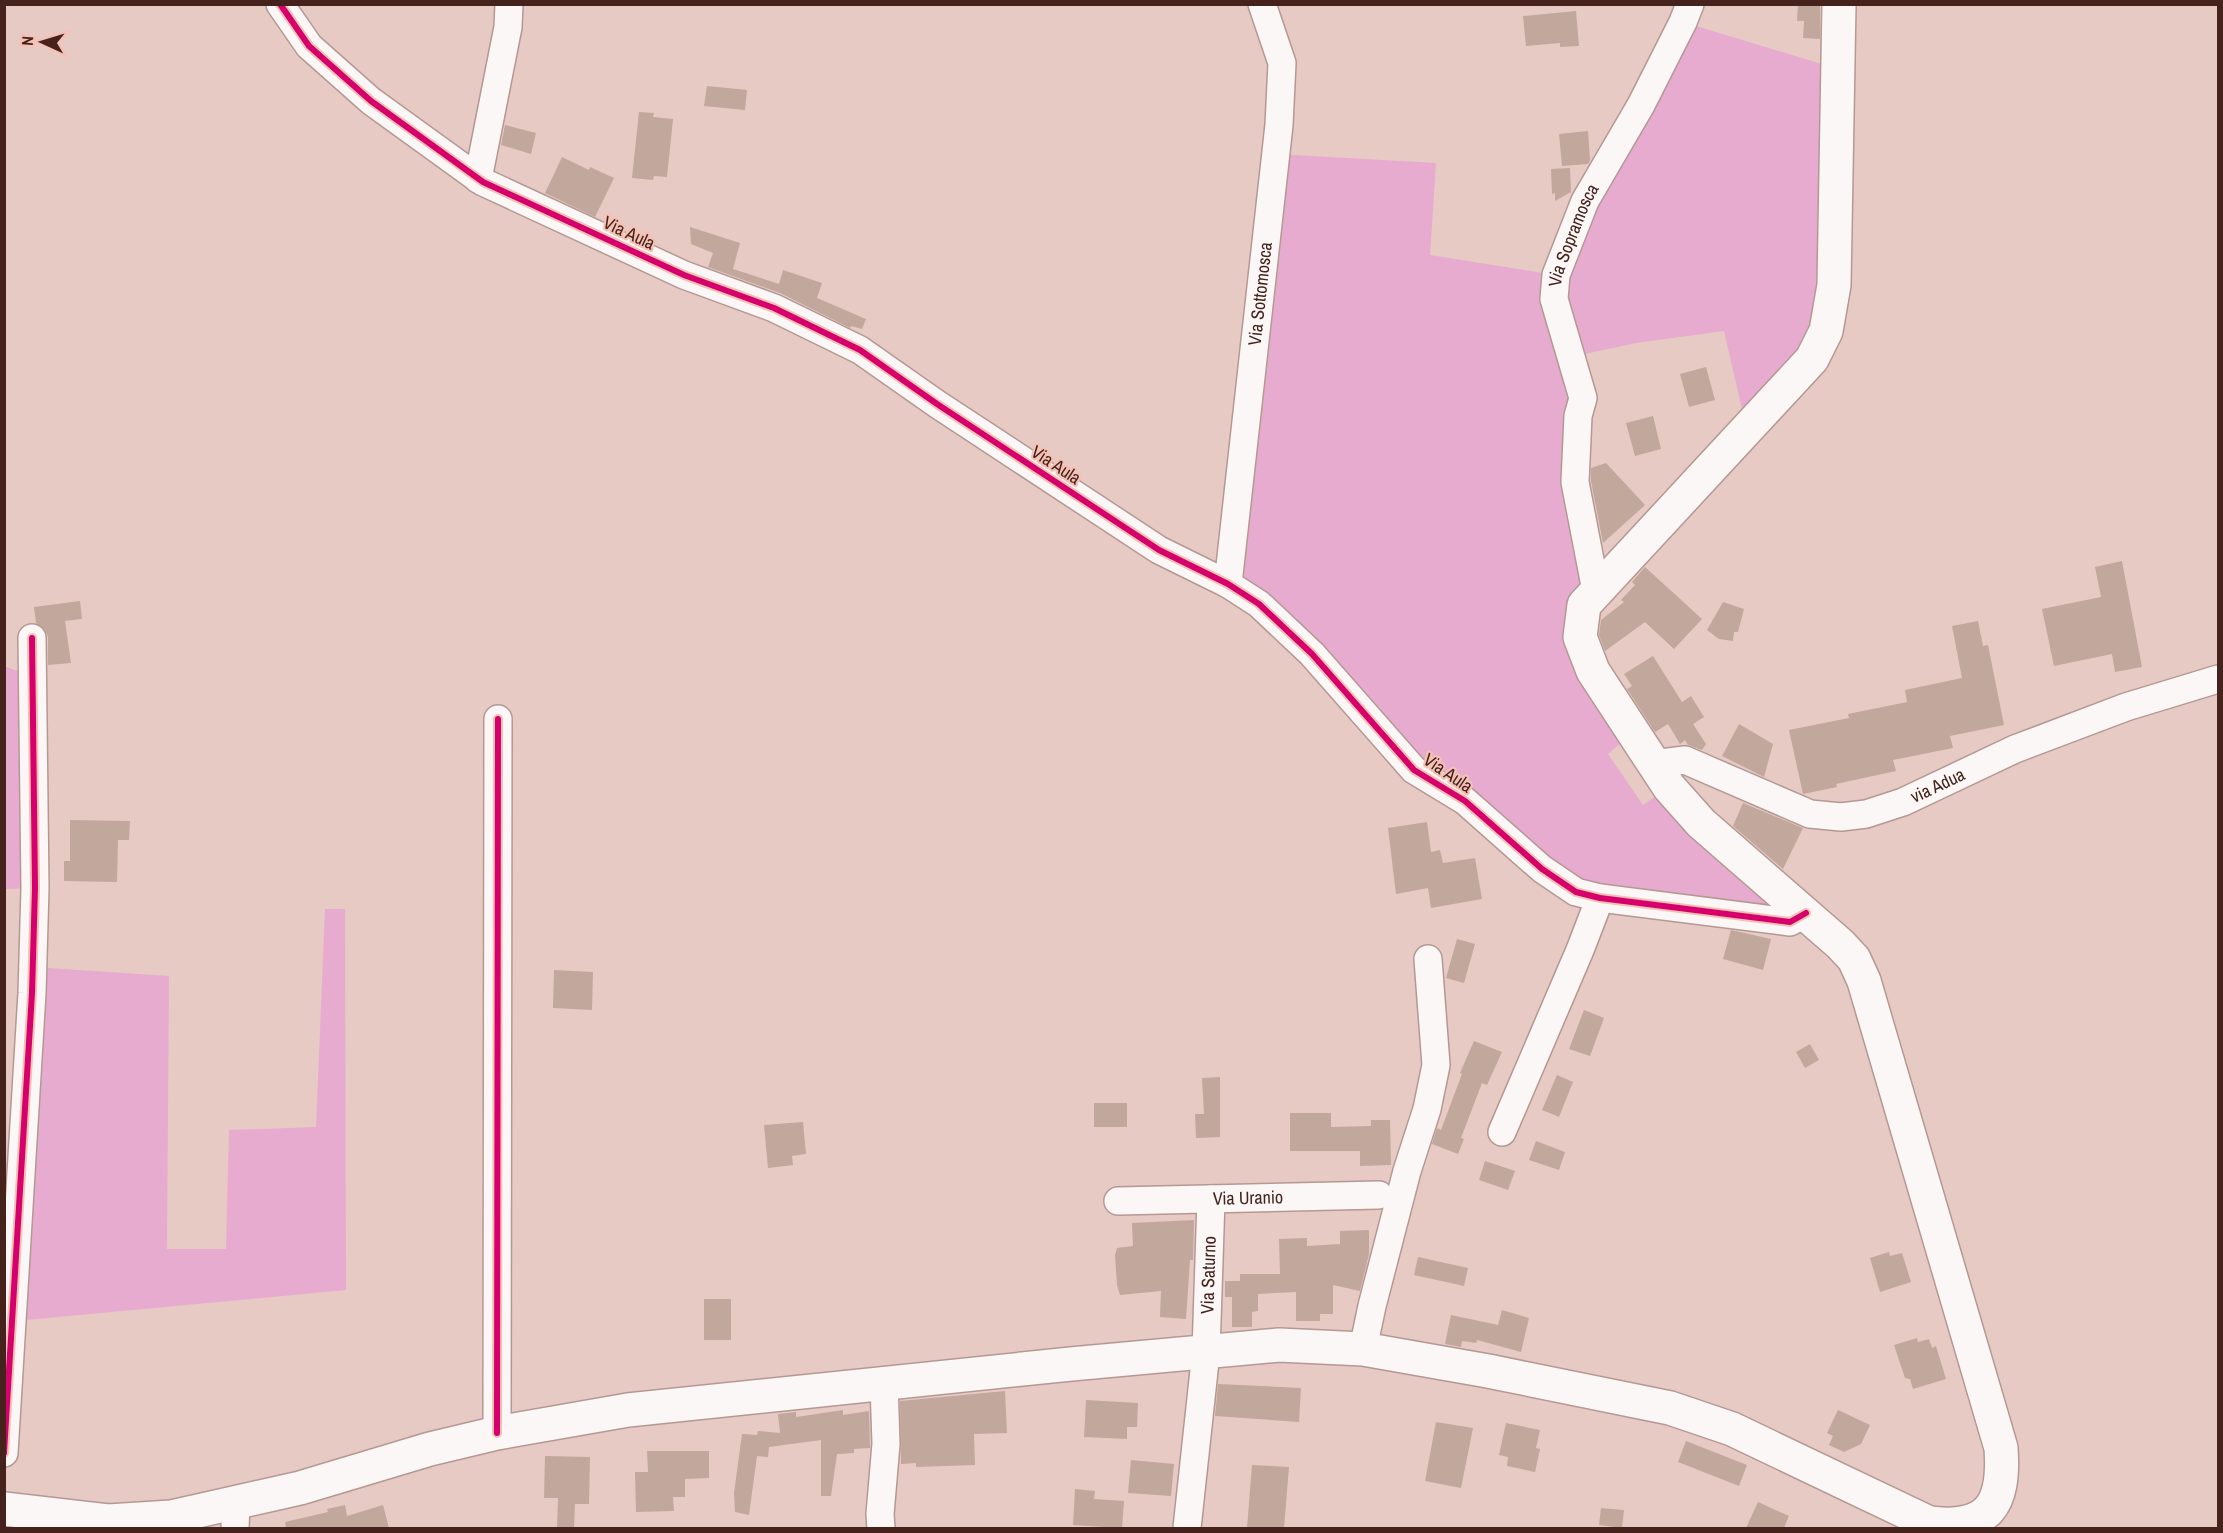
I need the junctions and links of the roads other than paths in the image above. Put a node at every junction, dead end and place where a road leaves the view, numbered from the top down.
1 (280, 4) edge
2 (509, 4) edge
3 (1262, 4) edge
4 (1690, 4) edge
5 (1839, 4) edge
6 (478, 179) junction
7 (1228, 584) junction
8 (1596, 591) junction
9 (32, 638) dead end
10 (2218, 679) edge
11 (498, 719) dead end
12 (1653, 764) junction
13 (1600, 897) junction
14 (1806, 913) junction
15 (1428, 959) dead end
16 (1502, 1132) dead end
17 (1379, 1195) dead end
18 (1210, 1199) junction
19 (1118, 1201) dead end
20 (1363, 1349) junction
21 (1206, 1352) junction
22 (884, 1383) junction
23 (497, 1432) junction
24 (4, 1453) edge
25 (4, 1509) edge
26 (235, 1516) edge
27 (1978, 1525) edge
28 (881, 1528) edge
29 (1187, 1528) edge

1 - 6 street, Via Aula
2 - 6 street
3 - 7 street, Via Sottomosca
4 - 8 street, Via Sopramosca
5 - 8 main road
6 - 7 street, Via Aula
7 - 13 street, Via Aula
8 - 12 main road
9 - 24 street
10 - 12 street, via Adua
11 - 23 street
12 - 14 main road
13 - 14 street, Via Aula
13 - 16 street
14 - 27 main road
15 - 20 street
17 - 18 street, Via Uranio
18 - 19 street, Via Uranio
18 - 21 street, Via Saturno
20 - 21 main road
20 - 27 main road
21 - 22 main road
21 - 29 street, Via Saturno
22 - 23 main road
22 - 28 street
23 - 26 main road
25 - 26 main road

